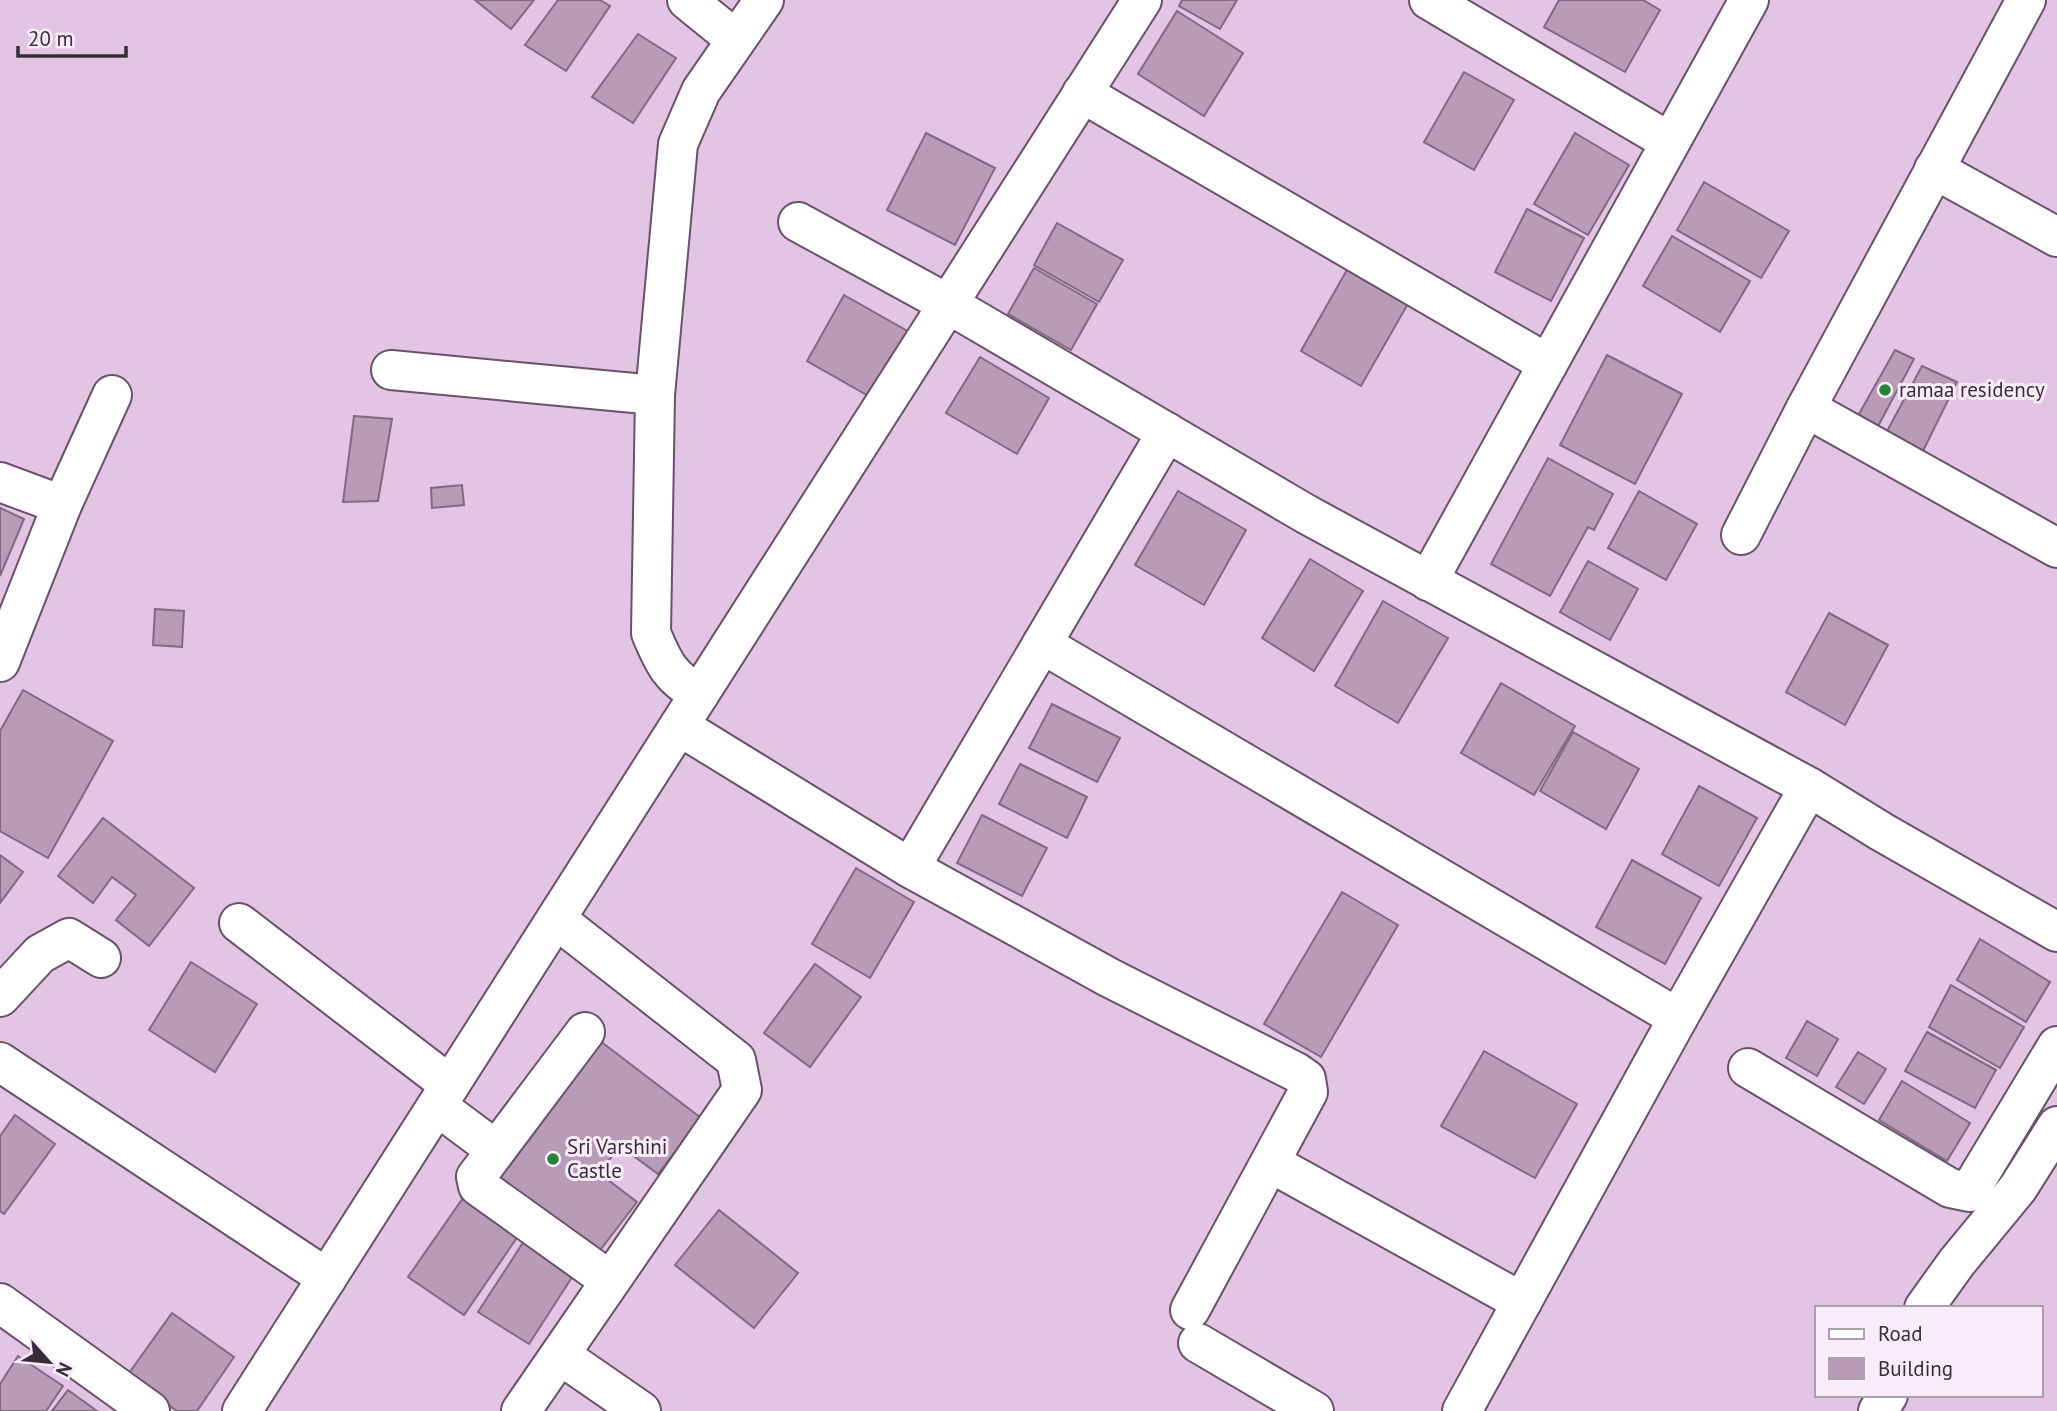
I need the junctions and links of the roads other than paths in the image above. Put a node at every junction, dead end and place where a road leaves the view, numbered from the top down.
1 (687, 0) edge
2 (764, 0) edge
3 (1142, 0) edge
4 (1429, 0) edge
5 (1749, 0) edge
6 (2026, 0) edge
7 (735, 39) junction
8 (1082, 93) junction
9 (1670, 142) junction
10 (1934, 169) junction
11 (798, 222) dead end
12 (2057, 237) edge
13 (948, 304) junction
14 (1548, 364) junction
15 (391, 370) dead end
16 (112, 395) dead end
17 (655, 395) junction
18 (1806, 408) junction
19 (1167, 432) junction
20 (0, 482) edge
21 (62, 505) junction
22 (1741, 536) dead end
23 (2057, 548) edge
24 (1428, 581) junction
25 (1042, 644) junction
26 (0, 662) edge
27 (701, 693) junction
28 (679, 726) junction
29 (1809, 787) junction
30 (910, 868) junction
31 (556, 919) junction
32 (239, 923) dead end
33 (2057, 932) edge
34 (101, 958) dead end
35 (0, 997) edge
36 (1678, 1018) junction
37 (585, 1032) dead end
38 (2057, 1046) edge
39 (0, 1062) edge
40 (1748, 1068) dead end
41 (444, 1096) junction
42 (2057, 1126) edge
43 (496, 1150) junction
44 (1287, 1172) dead end
45 (614, 1259) junction
46 (327, 1278) junction
47 (1522, 1302) junction
48 (0, 1303) edge
49 (1925, 1306) edge
50 (560, 1355) junction
51 (150, 1411) edge
52 (243, 1411) edge
53 (521, 1411) edge
54 (641, 1411) edge
55 (1314, 1411) edge
56 (1462, 1411) edge

1 - 7 street
2 - 7 street
3 - 8 street
4 - 9 street
5 - 9 street
6 - 10 street
7 - 17 street
8 - 13 street
8 - 14 street
9 - 14 street
10 - 12 street
10 - 18 street
11 - 13 street
13 - 19 street
13 - 27 street
14 - 24 street
15 - 17 street
16 - 21 street
17 - 27 street
18 - 22 street
18 - 23 street
19 - 24 street
19 - 25 street
20 - 21 street
21 - 26 street
24 - 29 street
25 - 30 street
25 - 36 street
27 - 28 street
28 - 30 street
28 - 31 street
29 - 33 street
29 - 36 street
30 - 55 street
31 - 41 street
31 - 45 street
32 - 41 street
34 - 35 street
36 - 47 street
37 - 43 street
38 - 40 street
39 - 46 street
41 - 43 street
41 - 46 street
42 - 49 street
43 - 45 street
44 - 47 street
45 - 50 street
46 - 52 street
47 - 56 street
48 - 51 street
50 - 53 street
50 - 54 street

